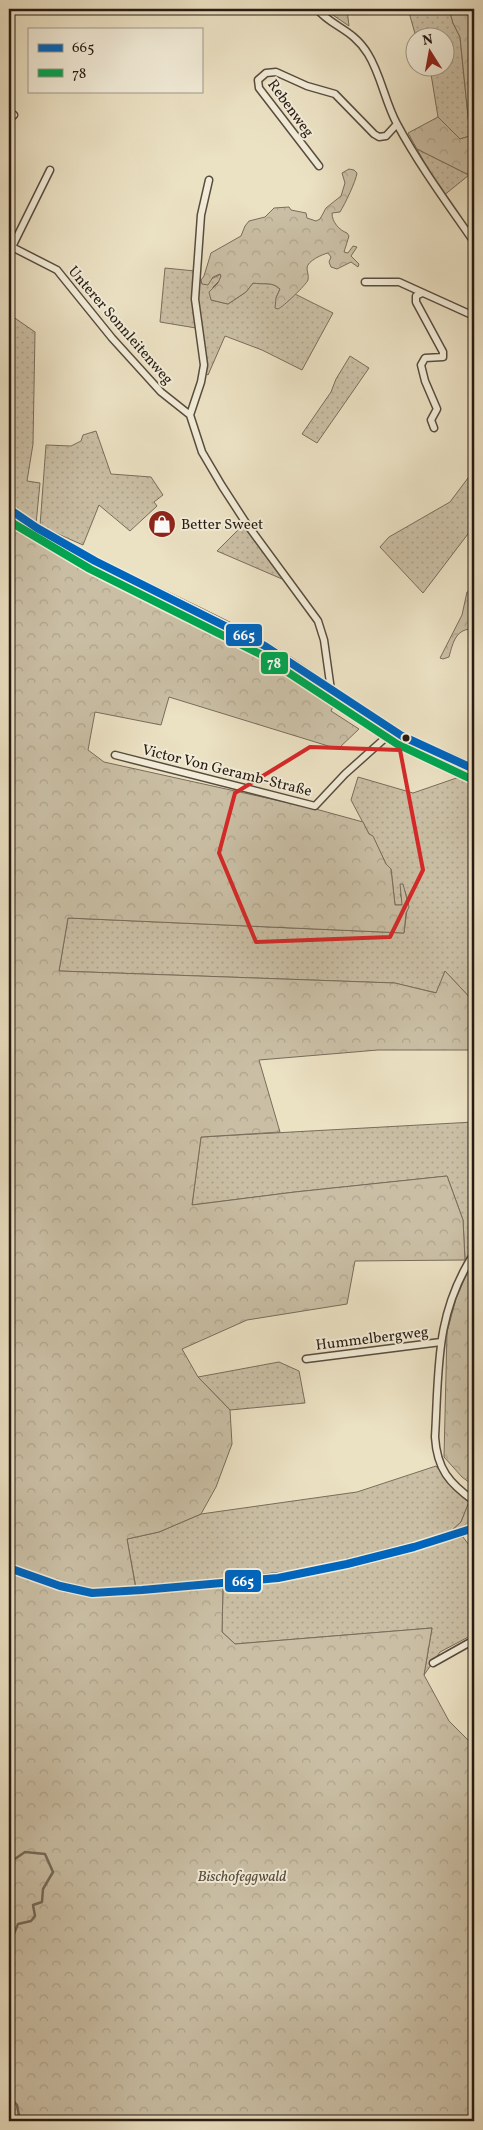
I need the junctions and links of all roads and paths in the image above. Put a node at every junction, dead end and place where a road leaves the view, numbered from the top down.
1 (317, 9) edge
2 (396, 124) junction
3 (319, 166) dead end
4 (50, 170) dead end
5 (209, 180) dead end
6 (474, 242) edge
7 (10, 250) edge
8 (366, 282) dead end
9 (422, 293) junction
10 (474, 316) edge
11 (190, 415) junction
12 (434, 428) dead end
13 (9, 509) edge
14 (331, 690) junction
15 (393, 731) junction
16 (115, 756) dead end
17 (474, 769) edge
18 (473, 1255) edge
19 (441, 1342) junction
20 (306, 1358) dead end
21 (474, 1501) edge
22 (474, 1528) edge
23 (9, 1568) edge
24 (474, 1640) edge
25 (433, 1663) dead end

1 - 2 street
2 - 3 street, Rebenweg
2 - 6 street
4 - 7 street
5 - 11 street
7 - 11 street, Unterer Sonnleitenweg
8 - 9 street
9 - 10 street
9 - 12 street
11 - 14 street
13 - 14 street
14 - 15 street
15 - 16 street, Victor Von Geramb-Straße
15 - 17 street
18 - 19 street, Hummelbergweg
19 - 20 street, Hummelbergweg
19 - 21 street, Hummelbergweg
22 - 23 street
24 - 25 street

